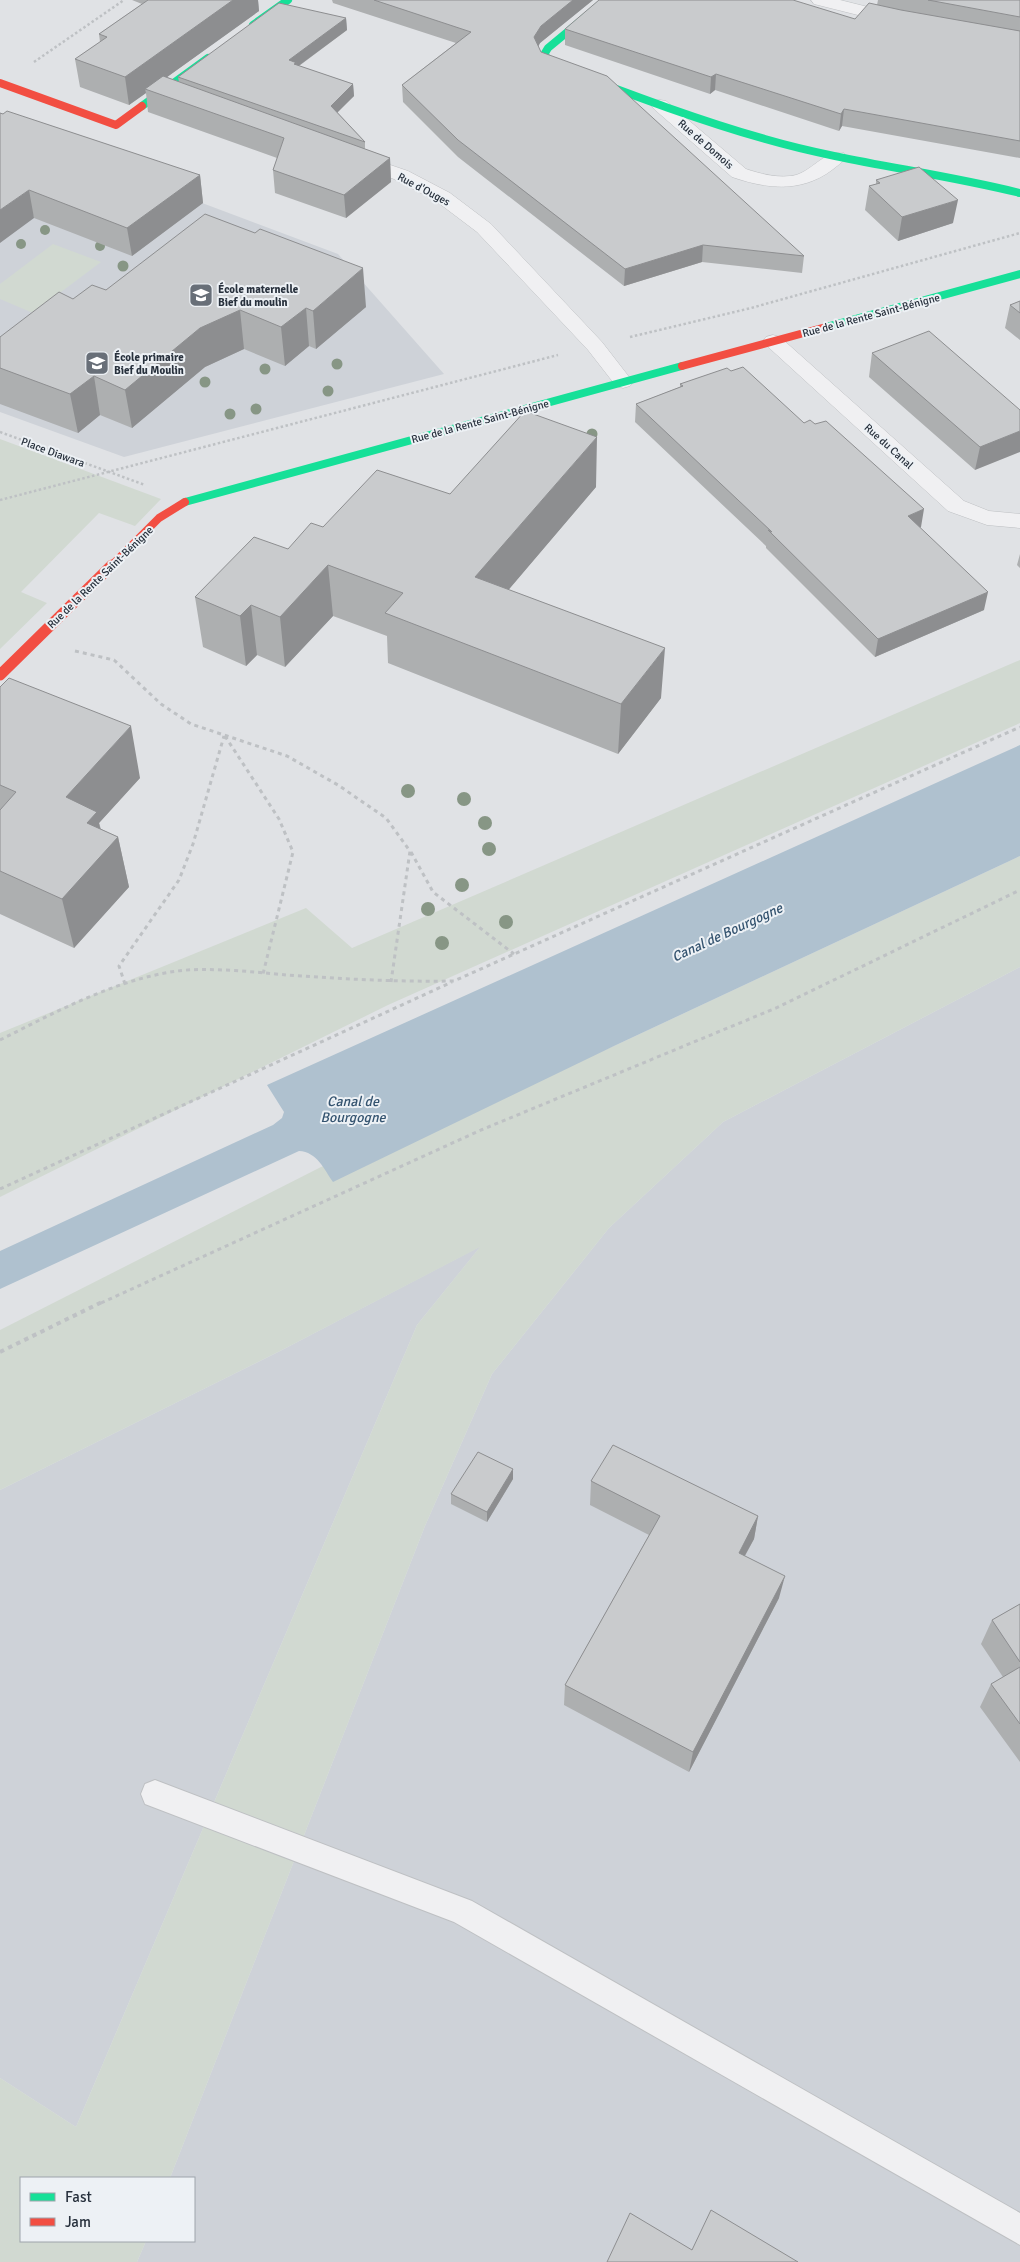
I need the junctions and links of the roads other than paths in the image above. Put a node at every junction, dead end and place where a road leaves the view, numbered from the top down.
1 (288, 0) edge
2 (606, 0) edge
3 (827, 1) edge
4 (918, 24) edge
5 (241, 34) edge
6 (218, 51) edge
7 (1, 83) edge
8 (163, 90) junction
9 (181, 97) edge
10 (660, 105) junction
11 (337, 152) edge
12 (837, 157) junction
13 (1020, 193) edge
14 (1020, 274) edge
15 (773, 341) junction
16 (623, 382) junction
17 (1020, 521) edge
18 (0, 674) edge
19 (155, 1794) dead end
20 (1020, 2230) edge

1 - 5 street
2 - 10 street, Rue de Domois
3 - 4 street
6 - 8 street
7 - 8 street
8 - 9 street
10 - 12 street, Rue de Domois
10 - 12 street, Rue de Domois
11 - 16 street, Rue d'Ouges
12 - 13 street, Rue de Domois
14 - 15 street, Rue de la Rente Saint-Bénigne
15 - 16 street, Rue de la Rente Saint-Bénigne
15 - 17 street, Rue du Canal
16 - 18 street, Rue de la Rente Saint-Bénigne
19 - 20 lane

